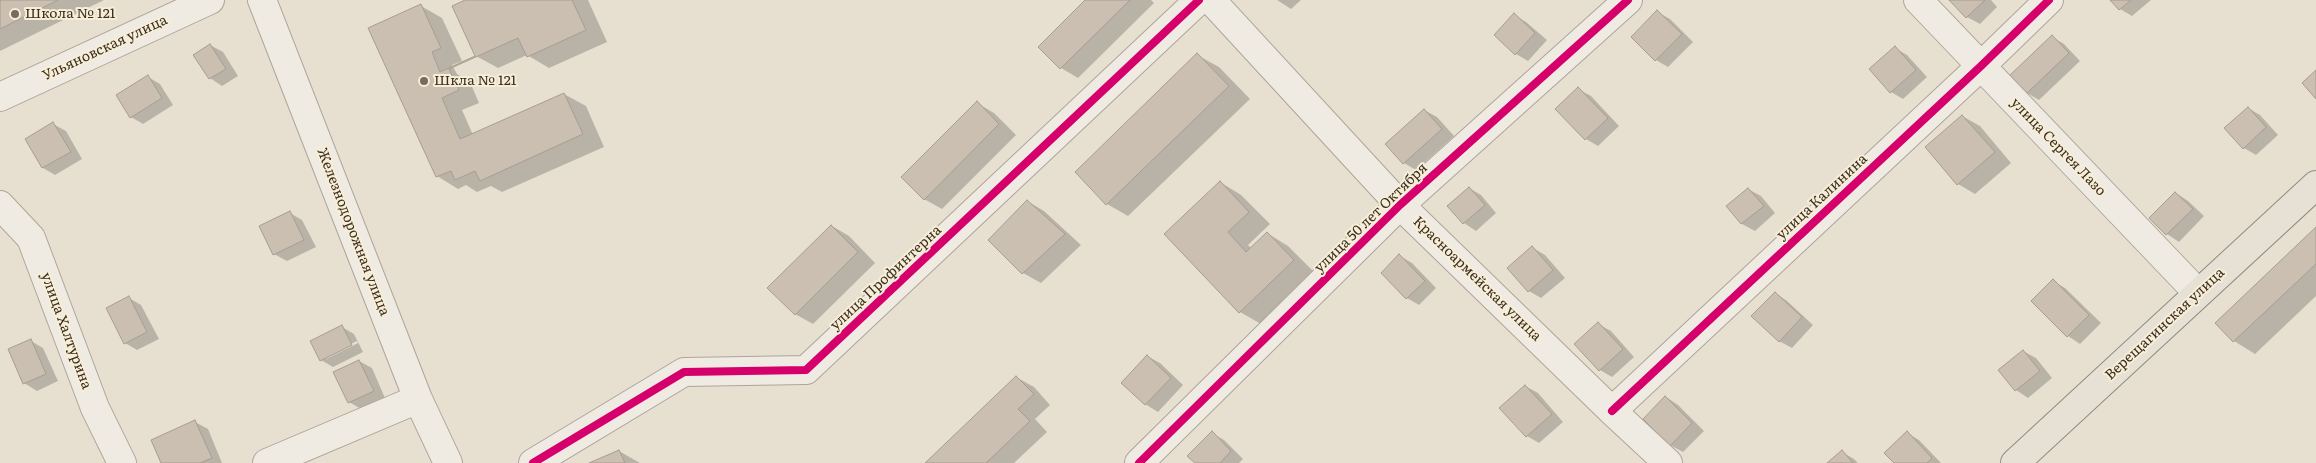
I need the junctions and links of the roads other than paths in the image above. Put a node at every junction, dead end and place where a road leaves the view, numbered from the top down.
1 (210, 0) edge
2 (262, 0) edge
3 (1199, 0) edge
4 (1211, 0) edge
5 (1628, 0) edge
6 (1918, 0) edge
7 (2049, 0) edge
8 (1981, 66) junction
9 (0, 97) edge
10 (2316, 185) edge
11 (0, 205) edge
12 (1400, 205) junction
13 (2198, 293) junction
14 (418, 399) junction
15 (1612, 412) junction
16 (122, 463) edge
17 (267, 463) edge
18 (448, 463) edge
19 (533, 463) edge
20 (1139, 463) edge
21 (1668, 463) edge
22 (2015, 463) edge

1 - 9 street, Ульяновская улица
2 - 14 street, Железнодорожная улица
3 - 19 street, улица Профинтерна
4 - 12 street, Красноармейская улица
5 - 12 street, улица 50 лет Октября
6 - 8 street, улица Сергея Лазо
7 - 8 street, улица Калинина
8 - 13 street, улица Сергея Лазо
8 - 15 street, улица Калинина
10 - 13 main road, Верещагинская улица
11 - 16 street, улица Халтурина
12 - 15 street, Красноармейская улица
12 - 20 street, улица 50 лет Октября
13 - 22 main road, Верещагинская улица
14 - 17 street
14 - 18 street, Железнодорожная улица
15 - 21 street, Красноармейская улица

